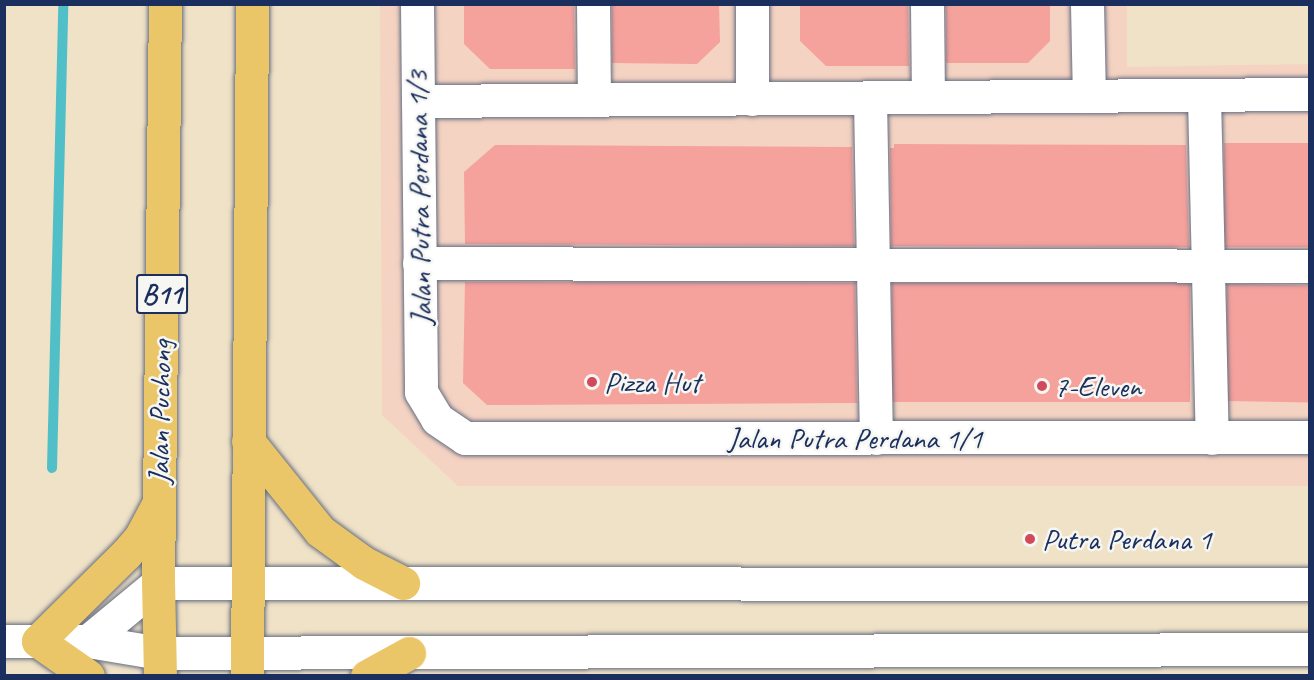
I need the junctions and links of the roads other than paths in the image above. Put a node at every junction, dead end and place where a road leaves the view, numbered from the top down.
1 (165, 4) edge
2 (252, 4) edge
3 (417, 4) edge
4 (593, 4) edge
5 (752, 4) edge
6 (927, 4) edge
7 (1087, 4) edge
8 (1310, 94) edge
9 (1089, 96) junction
10 (1204, 96) junction
11 (870, 98) junction
12 (928, 98) junction
13 (752, 99) junction
14 (594, 100) junction
15 (418, 101) junction
16 (419, 263) junction
17 (873, 264) junction
18 (1208, 266) junction
19 (1310, 266) edge
20 (421, 392) joint
21 (1310, 437) edge
22 (876, 438) junction
23 (1212, 438) junction
24 (248, 441) junction
25 (159, 502) junction
26 (158, 583) junction
27 (247, 583) junction
28 (403, 583) junction
29 (1310, 584) edge
30 (4, 641) edge
31 (39, 641) junction
32 (88, 641) junction
33 (1310, 649) edge
34 (409, 653) junction
35 (160, 664) edge
36 (247, 664) edge
37 (88, 675) edge
38 (367, 675) edge

1 - 25 main road, Jalan Puchong / B11
2 - 24 main road
3 - 15 street, Jalan Putra Perdana 1/3
4 - 14 street
5 - 13 street
6 - 12 street
7 - 9 street
8 - 10 street
9 - 10 street
9 - 12 street
10 - 18 street
11 - 12 street
11 - 13 street
11 - 17 street
13 - 14 street
14 - 15 street
15 - 16 street, Jalan Putra Perdana 1/3
16 - 17 street
16 - 20 street, Jalan Putra Perdana 1/3
17 - 18 street
17 - 22 street
18 - 19 street
18 - 23 street
20 - 22 street, Jalan Putra Perdana 1/1
21 - 23 street, Jalan Putra Perdana 1/1
22 - 23 street, Jalan Putra Perdana 1/1
24 - 27 main road
24 - 28 main road
25 - 26 main road, Jalan Puchong / B11
25 - 31 main road
26 - 27 street
26 - 32 street
26 - 35 main road, Jalan Puchong / B11
27 - 28 street
27 - 36 main road
28 - 29 street
30 - 31 street
31 - 32 street
31 - 37 main road
32 - 35 street
33 - 34 street
34 - 36 street
34 - 38 main road
35 - 36 street

